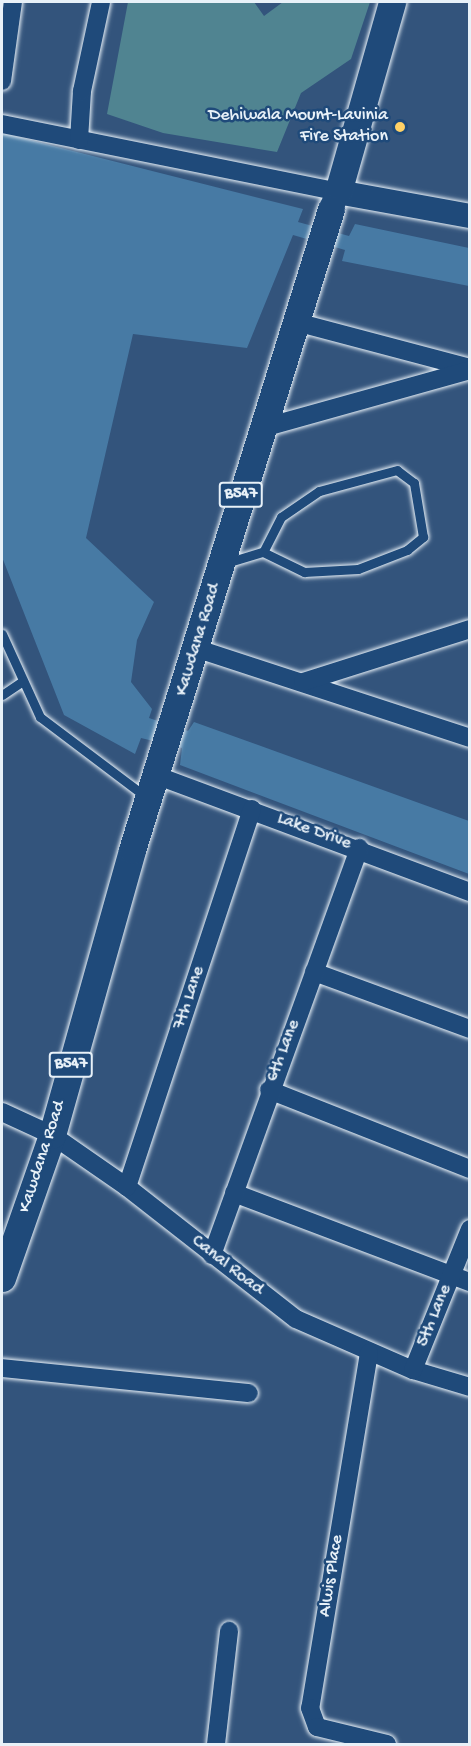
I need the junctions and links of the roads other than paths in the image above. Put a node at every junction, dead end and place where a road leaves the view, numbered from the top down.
1 (13, 2) edge
2 (102, 2) edge
3 (392, 2) edge
4 (2, 81) edge
5 (2, 124) edge
6 (79, 140) junction
7 (335, 201) junction
8 (470, 216) edge
9 (296, 322) junction
10 (470, 369) edge
11 (259, 429) junction
12 (263, 552) junction
13 (221, 565) junction
14 (470, 629) edge
15 (2, 634) edge
16 (198, 649) junction
17 (23, 681) junction
18 (303, 682) junction
19 (2, 695) edge
20 (470, 738) edge
21 (157, 776) junction
22 (252, 809) junction
23 (358, 848) junction
24 (470, 892) edge
25 (314, 972) junction
26 (470, 1029) edge
27 (269, 1090) junction
28 (2, 1112) edge
29 (52, 1135) junction
30 (470, 1169) edge
31 (127, 1187) junction
32 (234, 1193) junction
33 (470, 1229) edge
34 (212, 1255) junction
35 (452, 1275) junction
36 (2, 1278) edge
37 (470, 1282) edge
38 (369, 1353) junction
39 (2, 1368) edge
40 (413, 1370) junction
41 (470, 1387) edge
42 (249, 1393) dead end
43 (229, 1631) dead end
44 (216, 1744) edge
45 (387, 1744) edge

1 - 4 street
2 - 6 street
3 - 7 main road, Kawdana Road / B547
5 - 6 street
6 - 7 street
7 - 8 main road
7 - 9 main road, Kawdana Road / B547
9 - 10 street
9 - 11 main road, Kawdana Road / B547
10 - 11 street
11 - 13 main road, Kawdana Road / B547
12 - 12 lane
12 - 13 lane
13 - 16 main road, Kawdana Road / B547
14 - 18 street
15 - 17 lane
16 - 18 street
16 - 21 main road, Kawdana Road / B547
17 - 19 lane
17 - 21 lane
18 - 20 street
21 - 22 street, Lake Drive
21 - 29 main road, Kawdana Road / B547
22 - 23 street, Lake Drive
22 - 31 street, 7th Lane
23 - 24 street, Lake Drive
23 - 25 street, 6th Lane
25 - 26 street
25 - 27 street, 6th Lane
27 - 30 street
27 - 32 street, 6th Lane
28 - 29 street, Canal Road
29 - 31 street, Canal Road
29 - 36 main road, Kawdana Road / B547
31 - 34 street, Canal Road
32 - 34 street, 6th Lane
32 - 35 street
33 - 35 street, 5th Lane
34 - 38 street, Canal Road
35 - 37 street
35 - 40 street, 5th Lane
38 - 40 street, Canal Road
38 - 45 street, Alwis Place
39 - 42 street
40 - 41 street, Canal Road
43 - 44 street

